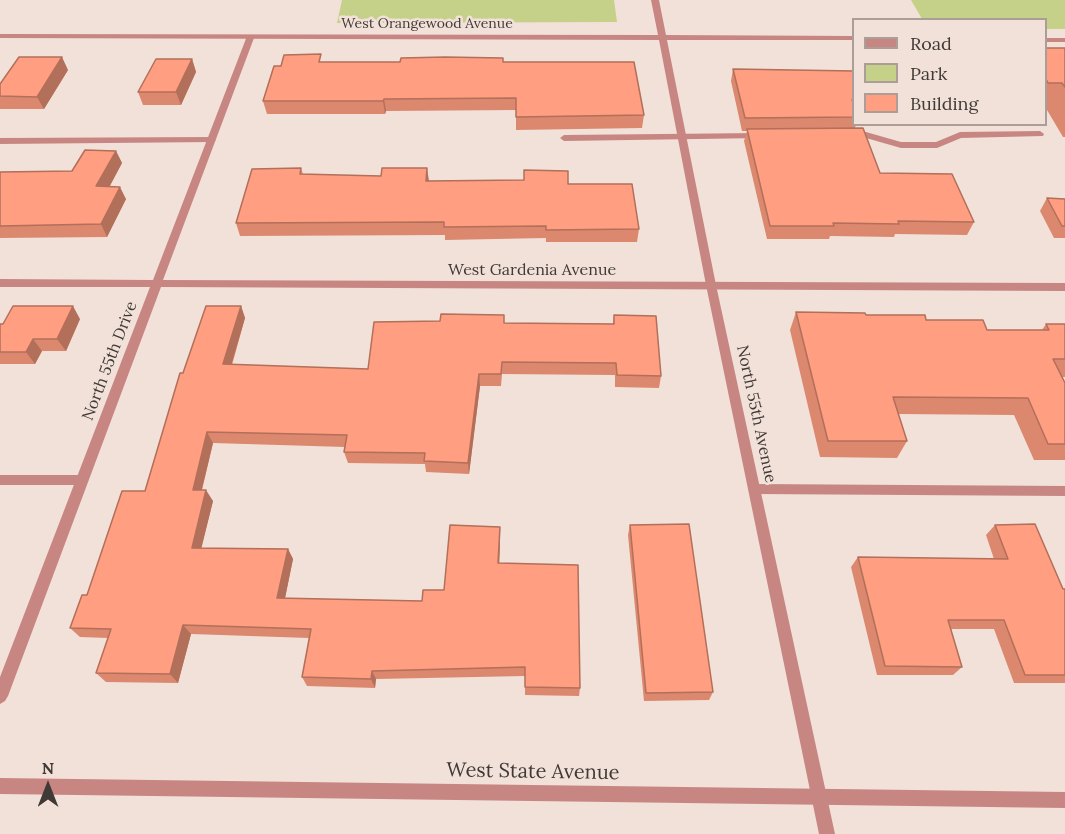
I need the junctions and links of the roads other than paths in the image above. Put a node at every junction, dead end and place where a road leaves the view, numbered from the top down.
1 (655, 0) edge
2 (0, 36) edge
3 (662, 37) junction
4 (250, 38) junction
5 (852, 38) edge
6 (1047, 40) edge
7 (1065, 40) edge
8 (1040, 134) dead end
9 (775, 136) edge
10 (843, 136) edge
11 (683, 137) junction
12 (564, 138) dead end
13 (211, 140) junction
14 (0, 141) edge
15 (0, 283) edge
16 (156, 285) junction
17 (711, 285) junction
18 (1065, 287) edge
19 (0, 480) edge
20 (82, 480) junction
21 (755, 489) junction
22 (1065, 491) edge
23 (0, 696) edge
24 (0, 786) edge
25 (819, 797) junction
26 (1065, 800) edge
27 (827, 834) edge

1 - 3 street, North 55th Avenue
2 - 4 street, West Orangewood Avenue
3 - 4 street, West Orangewood Avenue
3 - 5 street, West Orangewood Avenue
3 - 11 street, North 55th Avenue
4 - 13 street, North 55th Drive
6 - 7 street
8 - 10 street
9 - 11 street
11 - 12 street
11 - 17 street, North 55th Avenue
13 - 14 street
13 - 16 street, North 55th Drive
15 - 16 street, West Gardenia Avenue
16 - 17 street, West Gardenia Avenue
16 - 20 street, North 55th Drive
17 - 18 street, West Gardenia Avenue
17 - 21 street, North 55th Avenue
19 - 20 street
20 - 23 street, North 55th Drive
21 - 22 street
21 - 25 street, North 55th Avenue
24 - 25 street, West State Avenue
25 - 26 street, West State Avenue
25 - 27 street, North 55th Avenue

